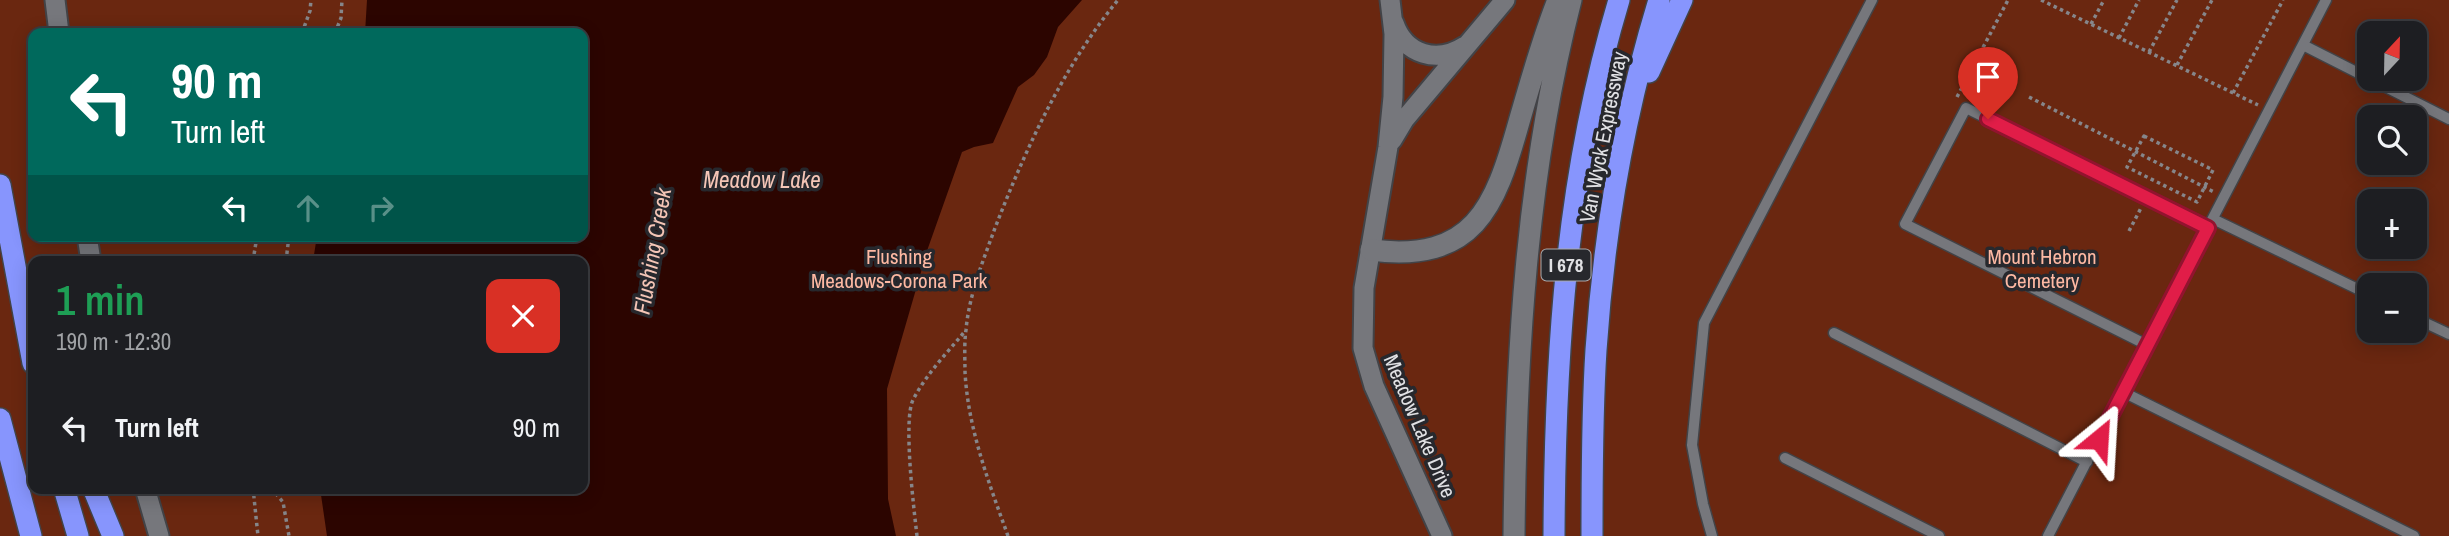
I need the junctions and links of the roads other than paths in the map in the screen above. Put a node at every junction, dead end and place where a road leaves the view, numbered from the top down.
1 (55, 0) edge
2 (1505, 0) edge
3 (1558, 0) edge
4 (1571, 0) edge
5 (1619, 0) edge
6 (1659, 0) edge
7 (1682, 0) edge
8 (1872, 0) edge
9 (2326, 0) edge
10 (1391, 8) edge
11 (58, 28) edge
12 (1471, 41) junction
13 (2303, 45) junction
14 (2357, 72) edge
15 (2394, 91) edge
16 (1629, 116) junction
17 (2449, 118) edge
18 (1388, 147) junction
19 (0, 185) edge
20 (2211, 223) junction
21 (1371, 250) junction
22 (2357, 289) edge
23 (19, 294) junction
24 (28, 318) edge
25 (2427, 324) edge
26 (1834, 334) dead end
27 (2449, 334) edge
28 (28, 338) edge
29 (2147, 345) junction
30 (2123, 392) junction
31 (0, 419) edge
32 (1785, 458) dead end
33 (2087, 462) junction
34 (66, 494) edge
35 (96, 494) edge
36 (147, 494) edge
37 (31, 536) edge
38 (78, 536) edge
39 (113, 536) edge
40 (159, 536) edge
41 (1442, 536) edge
42 (1514, 536) edge
43 (1554, 536) edge
44 (1592, 536) edge
45 (1712, 536) edge
46 (1939, 536) edge
47 (2048, 536) edge
48 (2414, 536) edge

1 - 11 street
2 - 12 street
3 - 21 street
4 - 42 street
5 - 43 highway, Van Wyck Expressway / I 678
6 - 16 highway, Van Wyck Expressway / I 678
7 - 16 highway
8 - 45 lane
9 - 13 lane
10 - 12 street
10 - 18 street, Meadow Lake Drive
12 - 18 street
13 - 14 lane
13 - 20 lane
15 - 17 lane
16 - 44 highway, Van Wyck Expressway / I 678
18 - 21 street, Meadow Lake Drive
19 - 23 highway
20 - 22 lane
20 - 29 lane
20 - 29 lane
21 - 41 street, Meadow Lake Drive
23 - 24 highway
23 - 28 highway
25 - 27 lane
26 - 33 lane
29 - 30 lane
30 - 33 lane
30 - 48 lane
31 - 37 highway
32 - 46 lane
33 - 47 lane
34 - 38 highway
35 - 39 highway
36 - 40 street

